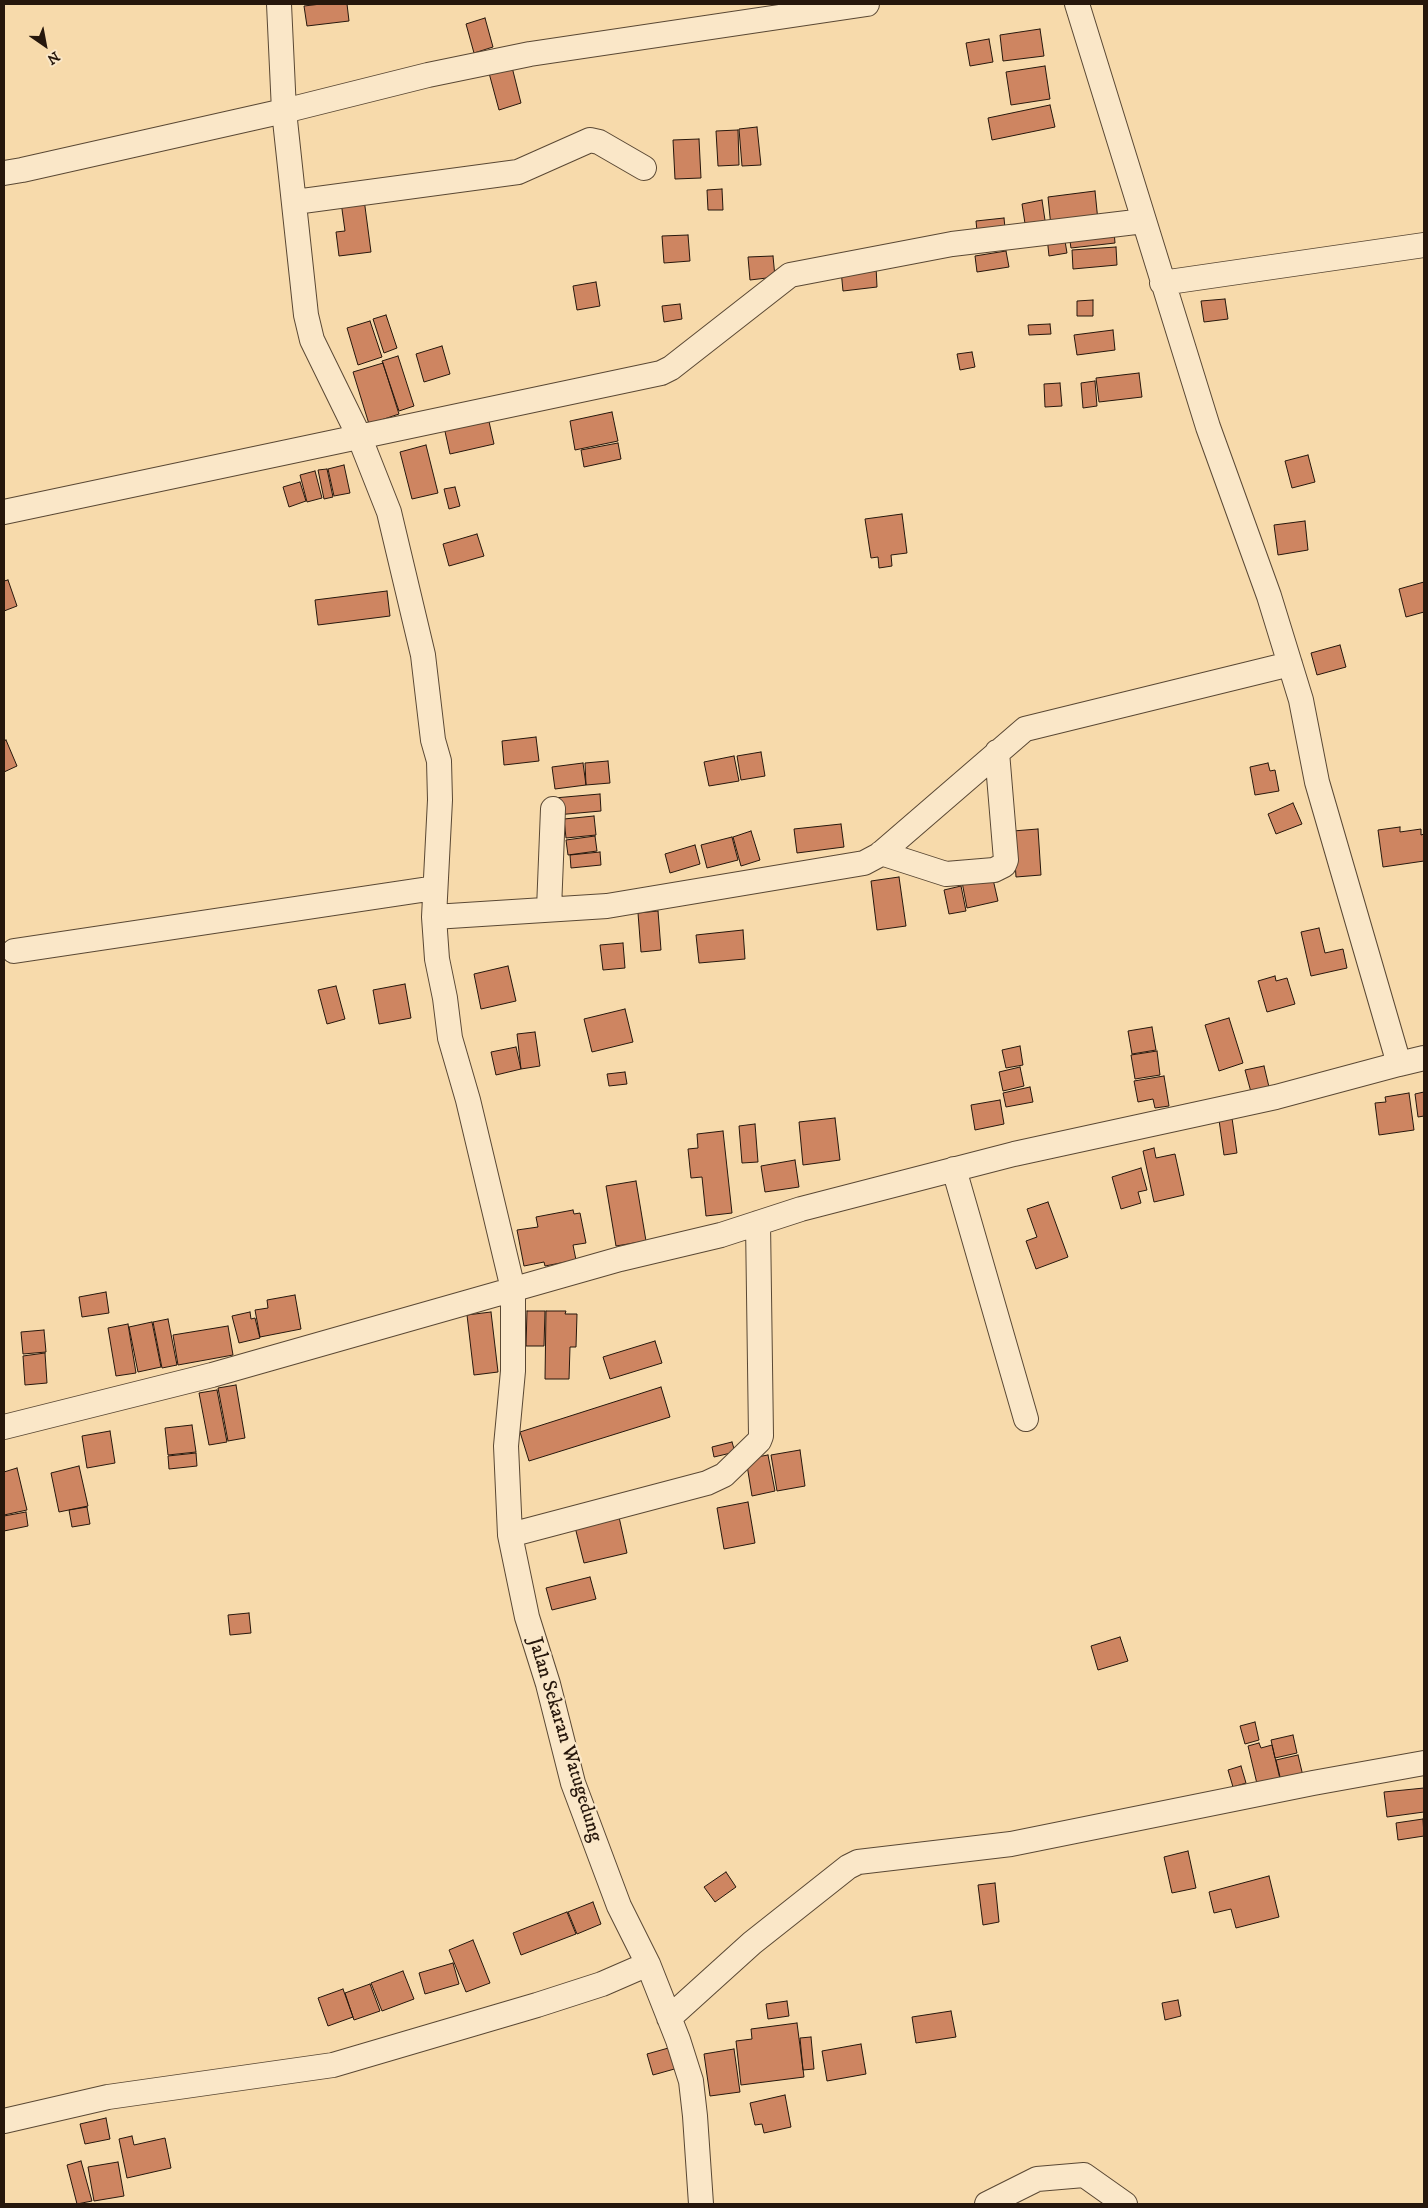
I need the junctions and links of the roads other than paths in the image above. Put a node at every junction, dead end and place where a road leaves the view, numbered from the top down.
1 (279, 4) edge
2 (867, 4) edge
3 (1077, 4) edge
4 (284, 111) junction
5 (644, 168) dead end
6 (4, 173) edge
7 (294, 202) junction
8 (1144, 221) junction
9 (1424, 244) edge
10 (1162, 283) junction
11 (359, 436) junction
12 (4, 512) edge
13 (1290, 664) junction
14 (997, 752) junction
15 (553, 809) dead end
16 (882, 853) junction
17 (435, 888) junction
18 (550, 909) junction
19 (434, 916) junction
20 (14, 951) dead end
21 (1424, 1058) edge
22 (1399, 1064) junction
23 (954, 1169) junction
24 (758, 1223) junction
25 (513, 1290) junction
26 (1026, 1419) dead end
27 (4, 1428) edge
28 (510, 1535) junction
29 (1424, 1763) edge
30 (648, 1964) junction
31 (669, 2018) junction
32 (4, 2121) edge
33 (701, 2204) edge
34 (987, 2204) edge
35 (1125, 2204) edge

1 - 4 street, Jalan Sekaran Watugedung
2 - 4 street
3 - 8 street
4 - 6 street
4 - 7 street, Jalan Sekaran Watugedung
5 - 7 street
7 - 11 street, Jalan Sekaran Watugedung
8 - 10 street
8 - 11 street
9 - 10 street
10 - 13 street
11 - 12 street
11 - 17 street, Jalan Sekaran Watugedung
13 - 14 street
13 - 22 street
14 - 16 street
14 - 16 street
15 - 18 street
16 - 18 street
17 - 19 street, Jalan Sekaran Watugedung
17 - 20 street
18 - 19 street
19 - 25 street, Jalan Sekaran Watugedung
21 - 22 street
22 - 23 street
23 - 24 street
23 - 26 street
24 - 25 street
24 - 28 street
25 - 27 street
25 - 28 street, Jalan Sekaran Watugedung
28 - 30 street, Jalan Sekaran Watugedung
29 - 31 street
30 - 31 street, Jalan Sekaran Watugedung
30 - 32 street
31 - 33 street, Jalan Sekaran Watugedung
34 - 35 street

